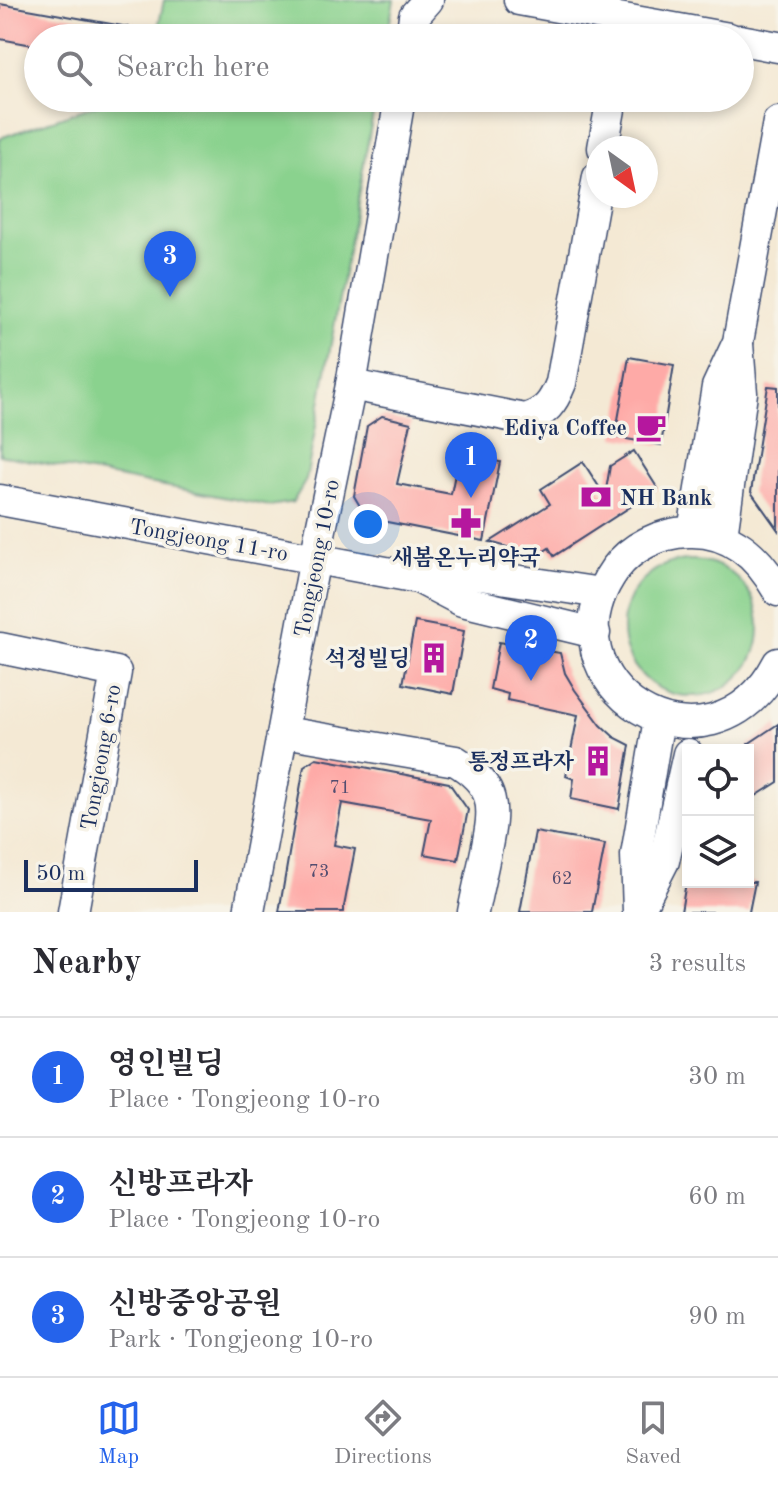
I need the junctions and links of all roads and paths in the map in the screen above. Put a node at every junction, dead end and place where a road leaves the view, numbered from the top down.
1 (428, 0) edge
2 (519, 0) edge
3 (413, 24) edge
4 (610, 24) edge
5 (754, 43) edge
6 (778, 47) edge
7 (398, 112) edge
8 (609, 112) edge
9 (778, 122) edge
10 (605, 136) edge
11 (592, 208) edge
12 (351, 385) junction
13 (0, 500) edge
14 (707, 534) junction
15 (315, 558) junction
16 (418, 578) junction
17 (778, 591) edge
18 (601, 593) junction
19 (595, 633) junction
20 (0, 648) edge
21 (778, 663) edge
22 (659, 719) junction
23 (284, 732) junction
24 (691, 742) edge
25 (73, 912) edge
26 (249, 912) edge
27 (473, 912) edge
28 (638, 912) edge

1 - 3 street
2 - 4 street
5 - 6 street
7 - 12 street, Tongjeong 10-ro
8 - 10 street
9 - 14 street
11 - 12 street
12 - 15 street, Tongjeong 10-ro
13 - 15 street, Tongjeong 11-ro
14 - 17 street
14 - 18 street
15 - 16 street, Tongjeong 11-ro
15 - 23 street, Tongjeong 10-ro
16 - 18 street
16 - 19 street
18 - 19 street
19 - 22 street
20 - 25 street, Tongjeong 6-ro
21 - 24 street
22 - 24 street
22 - 28 street
23 - 26 street, Tongjeong 10-ro
23 - 27 street
24 - 28 street

